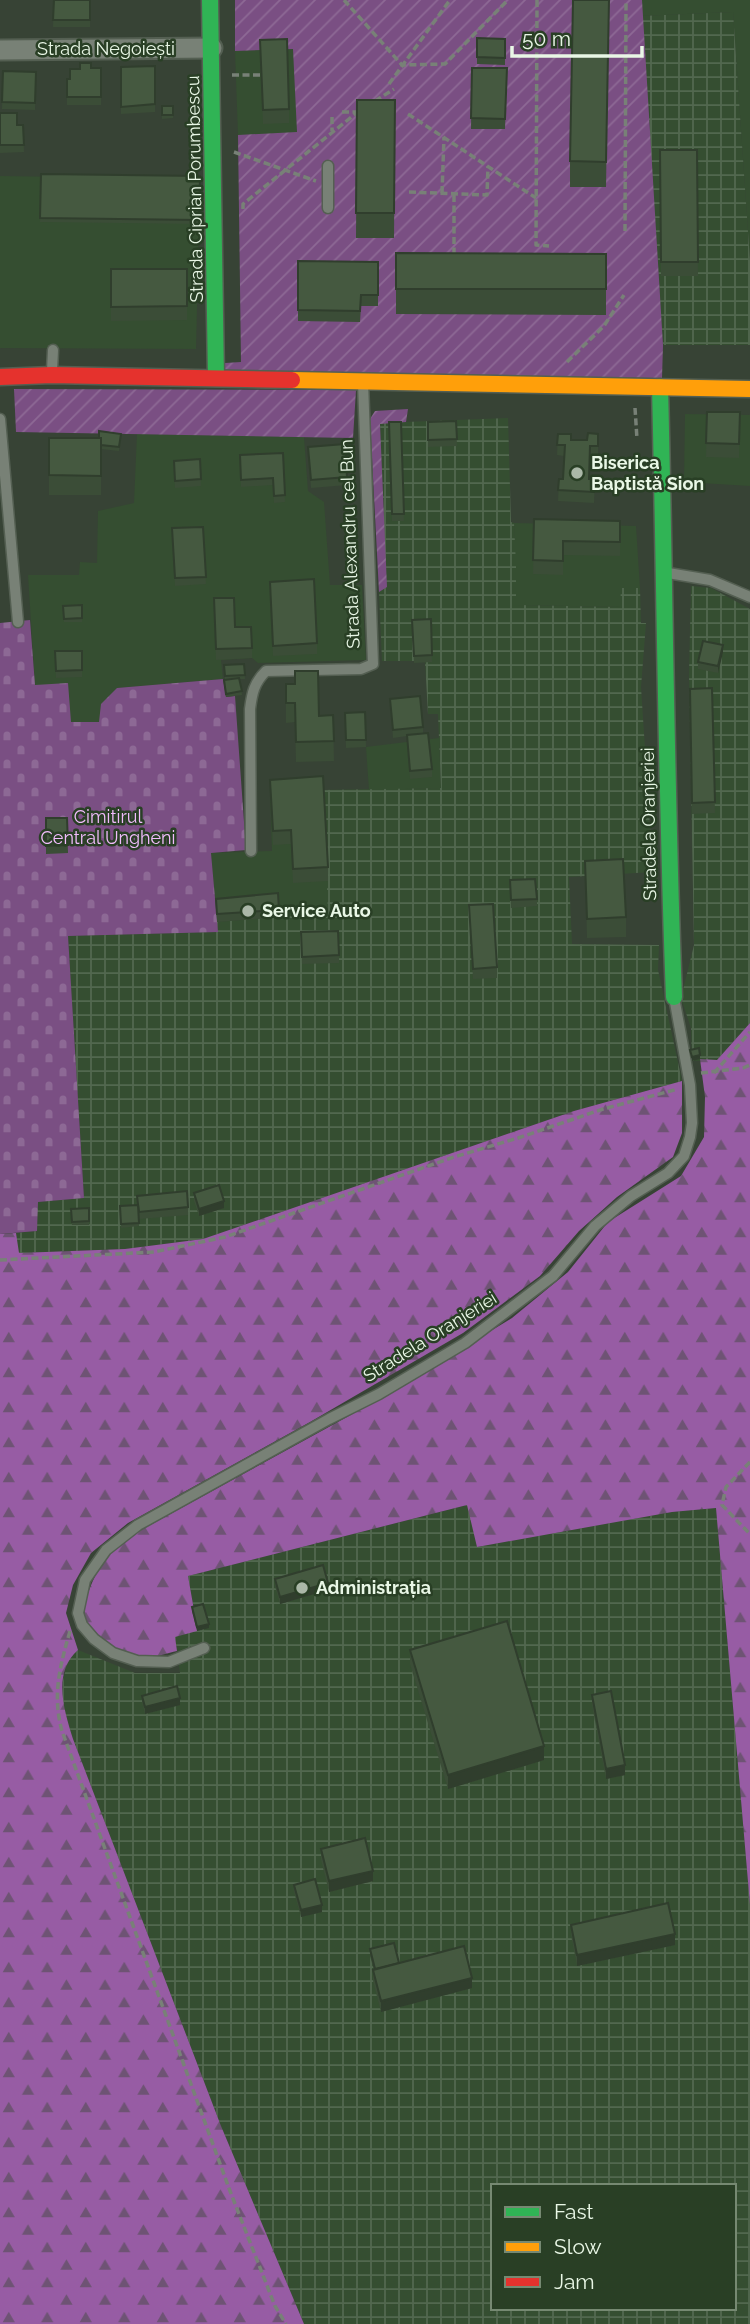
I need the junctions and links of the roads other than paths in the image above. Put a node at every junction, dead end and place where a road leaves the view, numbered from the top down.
1 (210, 0) edge
2 (212, 48) junction
3 (0, 50) edge
4 (328, 166) dead end
5 (328, 208) dead end
6 (52, 350) dead end
7 (52, 375) junction
8 (0, 377) edge
9 (216, 377) junction
10 (363, 381) junction
11 (660, 387) junction
12 (750, 389) edge
13 (0, 419) edge
14 (664, 572) junction
15 (750, 597) edge
16 (18, 622) dead end
17 (251, 851) dead end
18 (674, 997) joint
19 (204, 1648) dead end

1 - 2 street, Strada Ciprian Porumbescu
2 - 3 street, Strada Negoiești
2 - 9 street, Strada Ciprian Porumbescu
4 - 5 lane
6 - 7 lane
7 - 8 street
7 - 9 street
9 - 10 street
10 - 11 street
10 - 17 lane, Strada Alexandru cel Bun
11 - 12 street
11 - 14 street, Stradela Oranjeriei
13 - 16 lane
14 - 15 lane
14 - 18 street, Stradela Oranjeriei
18 - 19 lane, Stradela Oranjeriei

